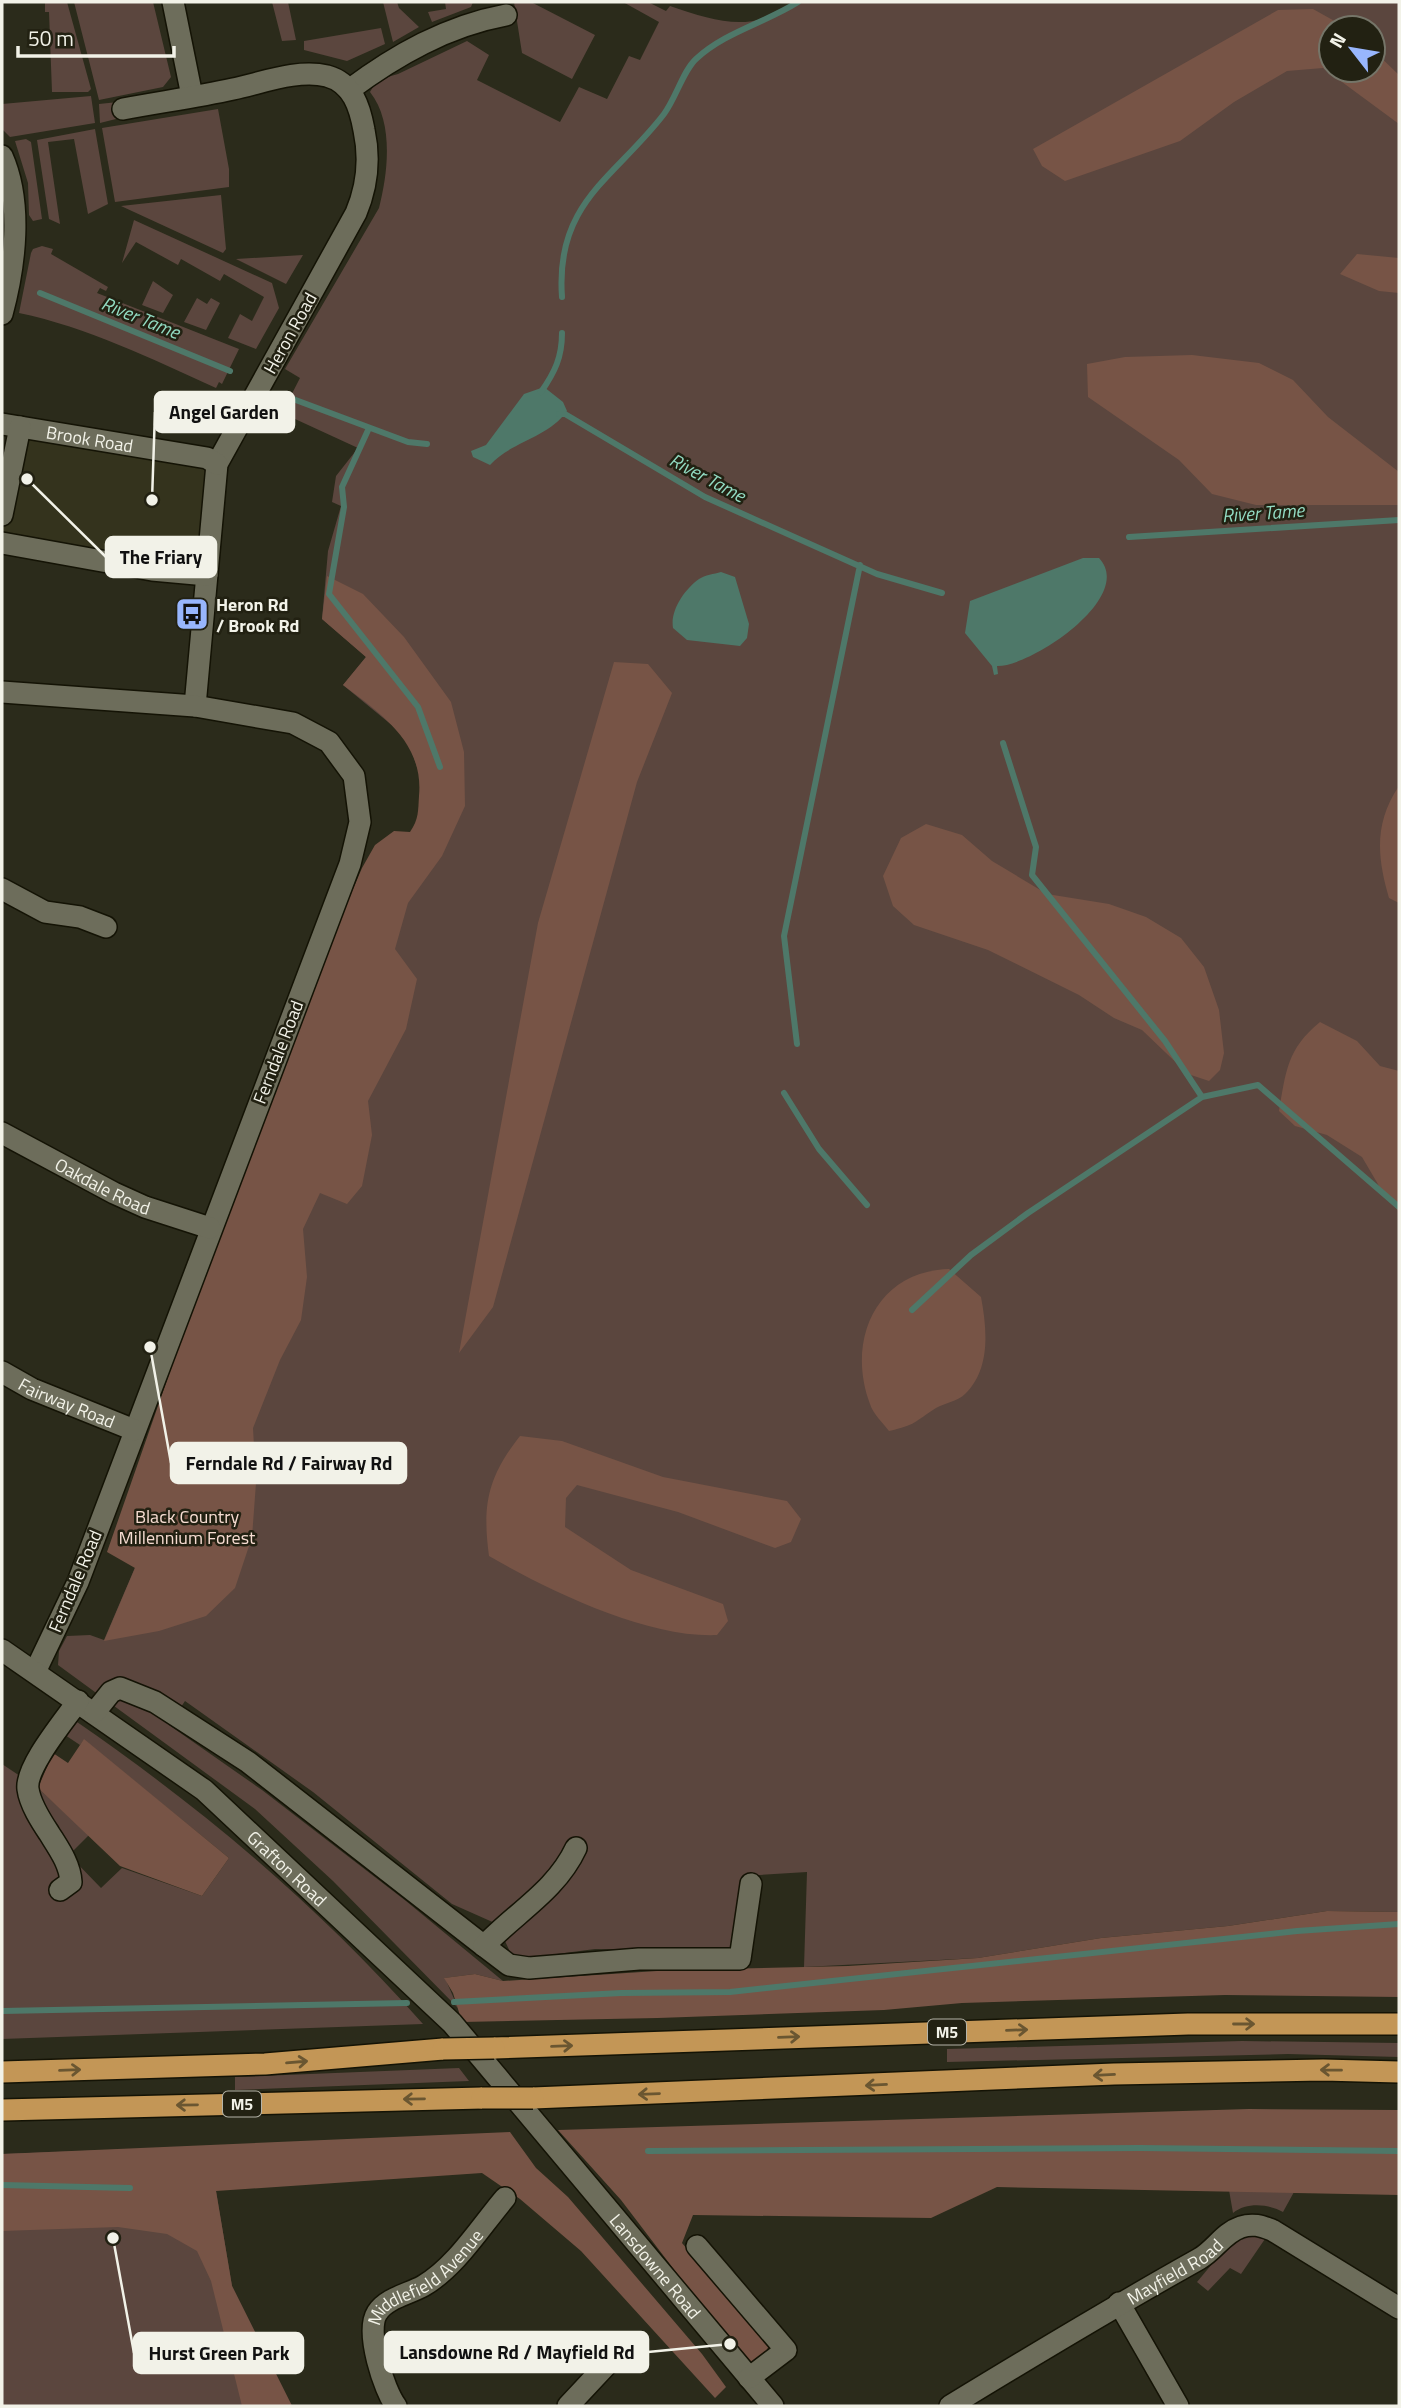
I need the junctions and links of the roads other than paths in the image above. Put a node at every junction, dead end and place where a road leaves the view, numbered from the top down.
1 (173, 2) edge
2 (492, 12) edge
3 (349, 90) junction
4 (192, 96) junction
5 (123, 109) dead end
6 (2, 156) edge
7 (6, 276) edge
8 (2, 314) edge
9 (11, 426) edge
10 (218, 464) junction
11 (2, 515) edge
12 (2, 543) edge
13 (207, 575) junction
14 (2, 692) edge
15 (195, 706) junction
16 (2, 889) edge
17 (106, 927) dead end
18 (2, 1133) edge
19 (210, 1228) junction
20 (2, 1373) edge
21 (134, 1430) junction
22 (2, 1650) edge
23 (35, 1672) junction
24 (86, 1707) junction
25 (576, 1848) dead end
26 (751, 1884) dead end
27 (60, 1890) dead end
28 (484, 1946) junction
29 (1399, 2024) edge
30 (2, 2072) edge
31 (1399, 2072) edge
32 (2, 2110) edge
33 (539, 2125) joint
34 (505, 2198) dead end
35 (697, 2246) dead end
36 (1119, 2303) junction
37 (1399, 2308) edge
38 (626, 2344) dead end
39 (749, 2378) junction
40 (576, 2403) edge
41 (396, 2406) edge
42 (774, 2406) edge
43 (950, 2406) edge
44 (1178, 2406) edge

1 - 4 street
2 - 3 street
3 - 4 street
3 - 10 street, Heron Road
4 - 5 street
6 - 7 street
7 - 8 street
9 - 10 street, Brook Road
9 - 11 street
10 - 13 street, Heron Road
12 - 13 street
13 - 15 street, Heron Road
14 - 15 street, Ferndale Road
15 - 19 street, Ferndale Road
16 - 17 street
18 - 19 street, Oakdale Road
19 - 21 street, Ferndale Road
20 - 21 street, Fairway Road
21 - 23 street, Ferndale Road
22 - 23 street, Grafton Road
23 - 24 street, Grafton Road
24 - 27 street
24 - 28 street
24 - 33 street, Grafton Road
25 - 28 street
26 - 28 street
30 -> 29 highway, M5, bridge
31 -> 32 highway, M5, bridge
33 - 39 street, Lansdowne Road
34 - 41 street, Middlefield Avenue
35 - 39 street
36 - 37 street, Mayfield Road
36 - 43 street, Mayfield Road
36 - 44 street
38 - 40 street
39 - 42 street, Lansdowne Road

